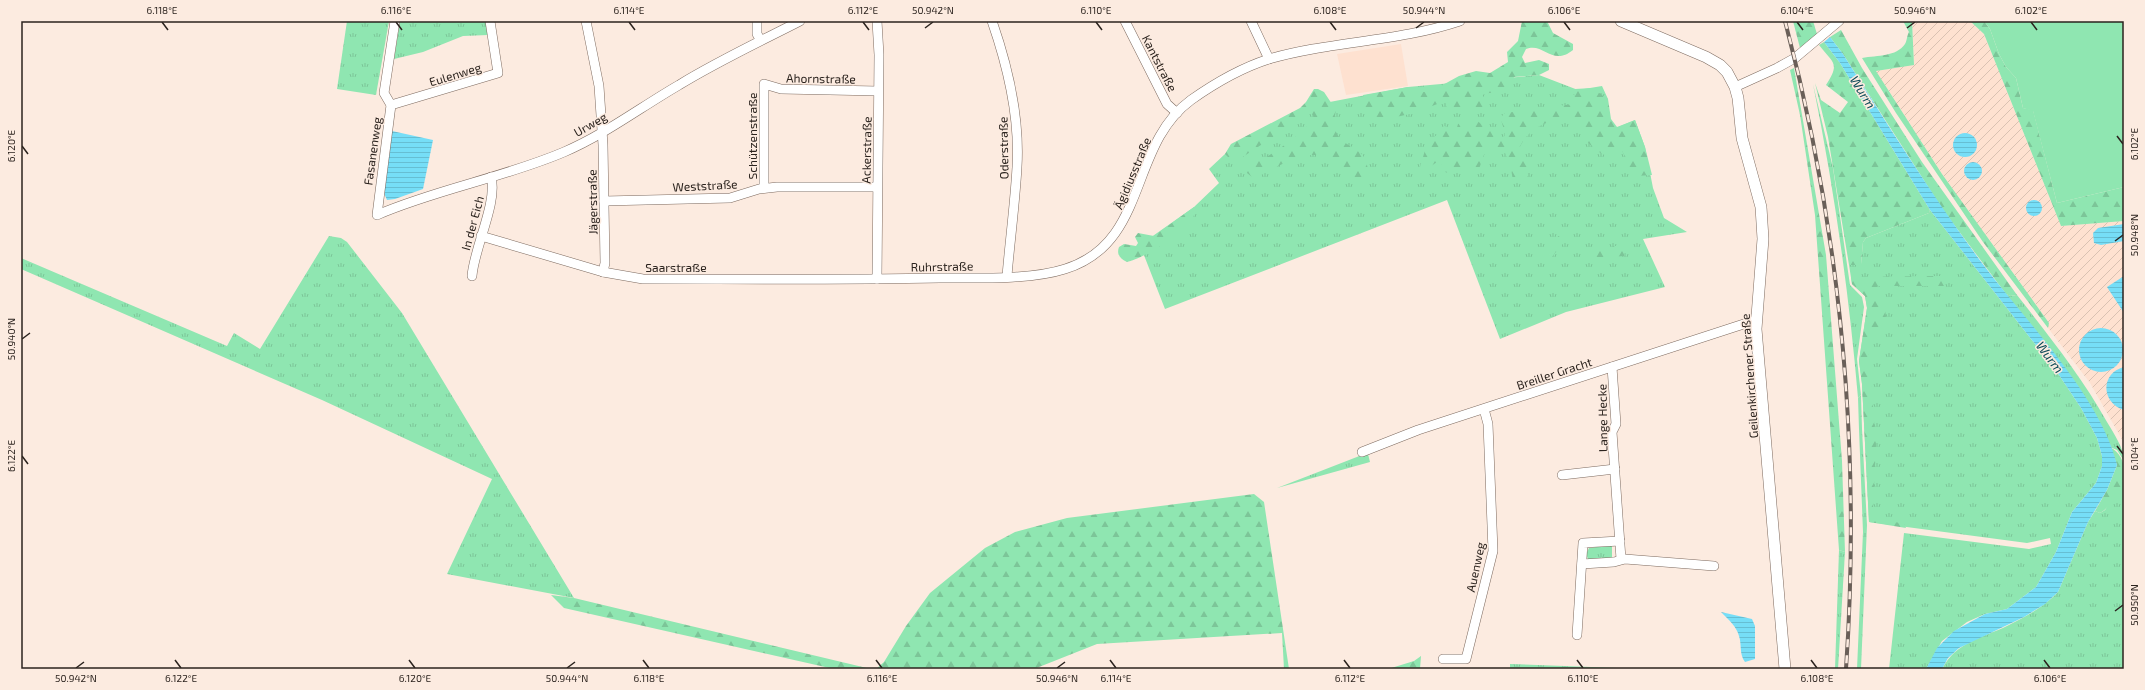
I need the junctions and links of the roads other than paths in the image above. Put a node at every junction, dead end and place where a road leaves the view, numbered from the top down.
1 (395, 21) edge
2 (490, 21) edge
3 (586, 21) edge
4 (757, 21) edge
5 (800, 21) edge
6 (877, 21) edge
7 (992, 21) edge
8 (1125, 21) edge
9 (1251, 21) edge
10 (1460, 21) edge
11 (1621, 21) edge
12 (1839, 21) edge
13 (760, 39) junction
14 (1269, 59) junction
15 (764, 84) joint
16 (1735, 87) junction
17 (878, 91) junction
18 (391, 105) junction
19 (1177, 113) junction
20 (601, 132) junction
21 (491, 177) junction
22 (877, 187) junction
23 (764, 188) junction
24 (604, 201) junction
25 (377, 215) joint
26 (481, 236) junction
27 (603, 272) junction
28 (472, 276) dead end
29 (1007, 276) junction
30 (877, 279) junction
31 (1756, 320) junction
32 (1612, 367) junction
33 (1484, 408) junction
34 (1362, 452) dead end
35 (1615, 469) junction
36 (1562, 475) dead end
37 (1620, 541) junction
38 (1621, 559) junction
39 (1582, 564) junction
40 (1714, 566) dead end
41 (1577, 635) dead end
42 (1443, 660) dead end
43 (1785, 669) edge

1 - 18 street, Fasanenweg
2 - 18 street, Eulenweg
3 - 20 street, Jägerstraße
4 - 13 street
5 - 13 street, Urweg
6 - 17 street, Ackerstraße
7 - 29 street, Oderstraße
8 - 19 street, Kantstraße
9 - 14 street
10 - 14 street, Ägidiusstraße
11 - 16 main road, Geilenkirchener Straße
12 - 16 street
13 - 20 street, Urweg
14 - 19 street, Ägidiusstraße
15 - 17 street, Ahornstraße
15 - 23 street, Schützenstraße
16 - 31 main road, Geilenkirchener Straße
17 - 22 street, Ackerstraße
18 - 25 street, Fasanenweg
19 - 29 street, Ägidiusstraße
20 - 21 street, Urweg
20 - 24 street, Jägerstraße
21 - 25 street, Urweg
21 - 26 street, In der Eich
22 - 23 street, Weststraße
22 - 30 street, Ackerstraße
23 - 24 street, Weststraße
24 - 27 street, Jägerstraße
26 - 27 street, Saarstraße
26 - 28 street, In der Eich
27 - 30 street, Saarstraße
29 - 30 street, Ruhrstraße
31 - 32 street, Breiller Gracht
31 - 43 main road, Geilenkirchener Straße
32 - 33 street, Breiller Gracht
32 - 35 street, Lange Hecke
33 - 34 street, Breiller Gracht
33 - 42 street, Auenweg
35 - 36 street, Lange Hecke
35 - 37 street, Lange Hecke
37 - 38 street, Lange Hecke
37 - 39 street
38 - 39 street
38 - 40 street
39 - 41 street

